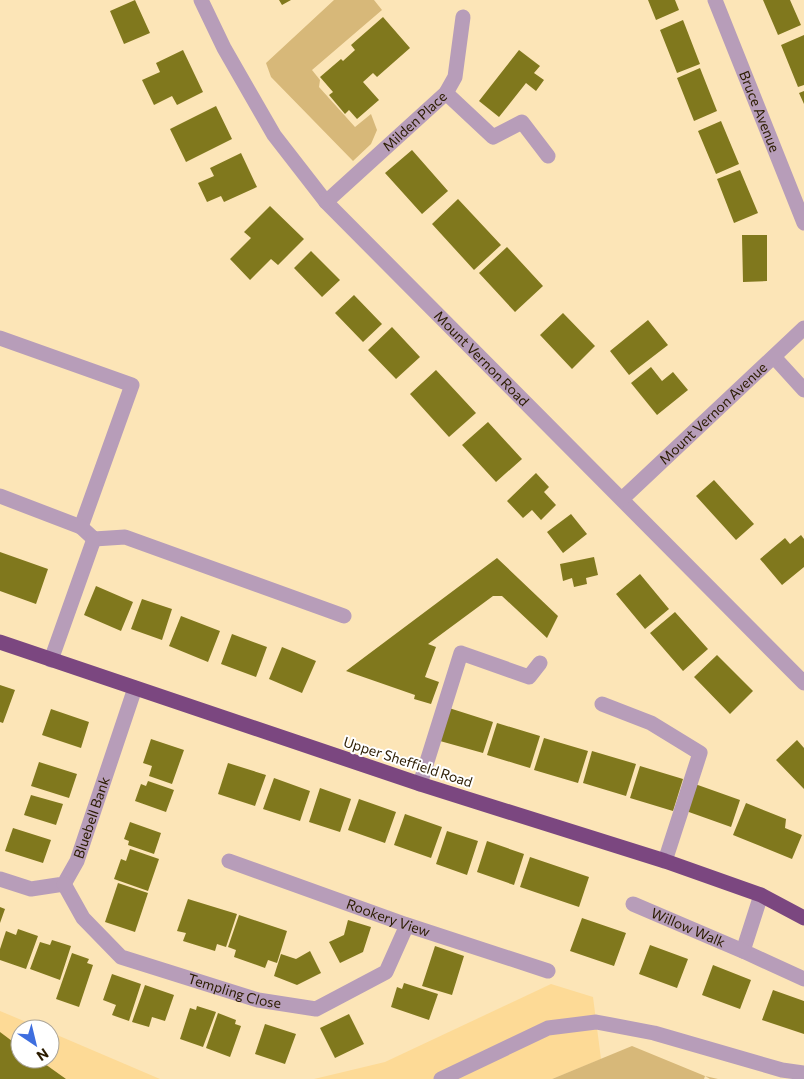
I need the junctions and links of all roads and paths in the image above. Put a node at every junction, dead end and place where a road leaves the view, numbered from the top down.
1 (201, 0) edge
2 (715, 0) edge
3 (463, 17) dead end
4 (446, 94) junction
5 (548, 156) dead end
6 (326, 202) junction
7 (804, 223) edge
8 (804, 328) edge
9 (0, 338) edge
10 (774, 357) junction
11 (804, 390) edge
12 (0, 496) edge
13 (622, 499) junction
14 (81, 527) junction
15 (94, 539) junction
16 (344, 616) dead end
17 (0, 642) edge
18 (51, 660) junction
19 (540, 663) dead end
20 (804, 683) edge
21 (135, 688) junction
22 (602, 704) dead end
23 (420, 784) junction
24 (229, 861) dead end
25 (665, 861) junction
26 (0, 879) edge
27 (64, 884) junction
28 (761, 895) junction
29 (633, 904) dead end
30 (804, 918) edge
31 (407, 925) junction
32 (743, 951) junction
33 (548, 972) dead end
34 (804, 979) edge
35 (804, 1073) edge
36 (441, 1079) edge

1 - 6 street, Mount Vernon Road
2 - 7 street, Bruce Avenue
3 - 4 street, Milden Place
4 - 5 street
4 - 6 street, Milden Place
6 - 13 street, Mount Vernon Road
8 - 10 street, Mount Vernon Avenue
9 - 14 street
10 - 11 street
10 - 13 street, Mount Vernon Avenue
12 - 14 street
13 - 20 street, Mount Vernon Road
14 - 15 street
15 - 16 street
15 - 18 street
17 - 18 highway, Upper Sheffield Road
18 - 21 highway, Upper Sheffield Road
19 - 23 street
21 - 23 highway, Upper Sheffield Road
21 - 27 street, Bluebell Bank
22 - 25 street
23 - 25 highway, Upper Sheffield Road
24 - 31 street, Rookery View
25 - 28 highway, Upper Sheffield Road
26 - 27 street
27 - 31 street, Templing Close
28 - 30 highway, Upper Sheffield Road
28 - 32 street, Willow Walk
29 - 32 street, Willow Walk
31 - 33 street, Rookery View
32 - 34 street, Willow Walk
35 - 36 street

